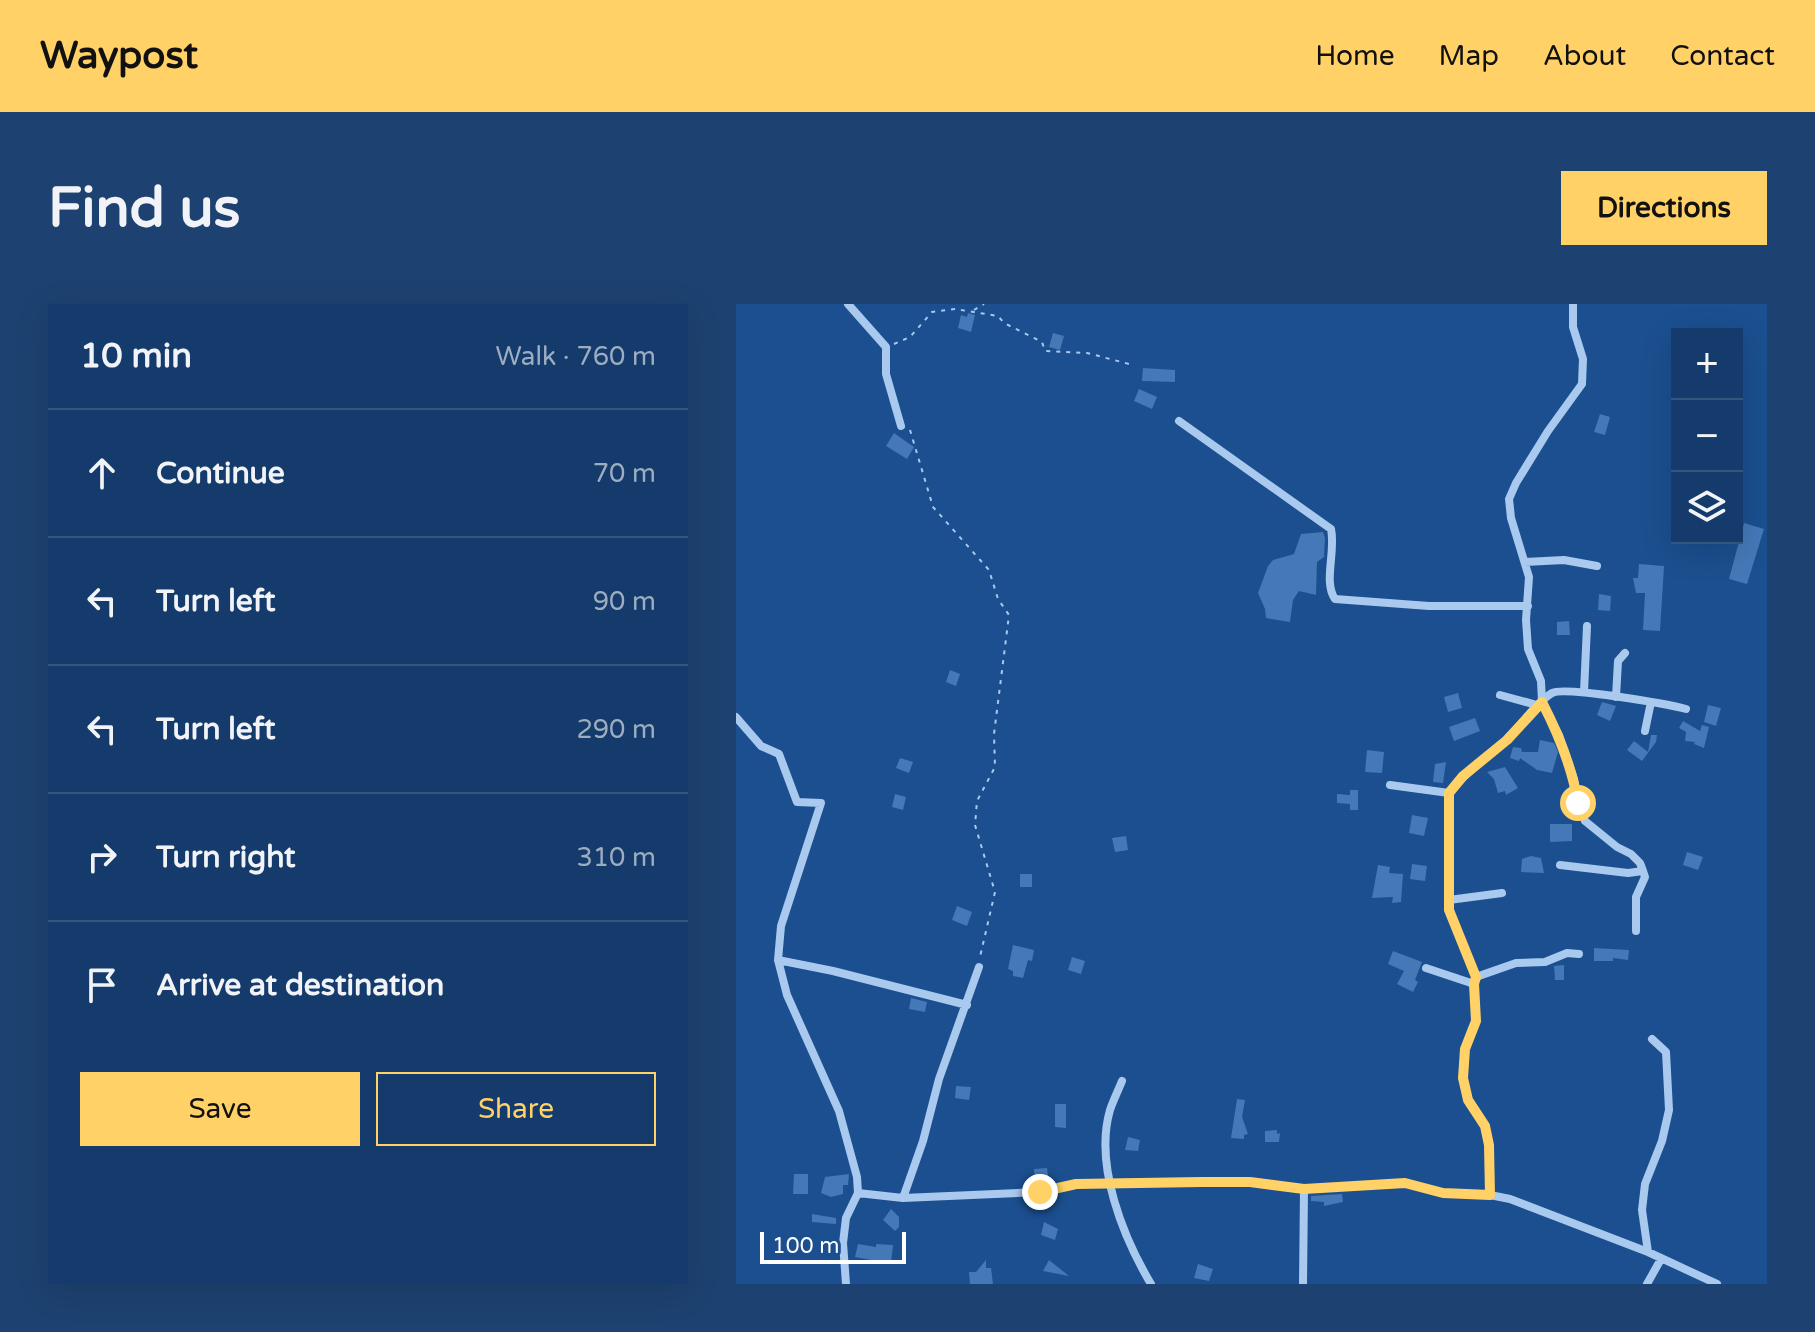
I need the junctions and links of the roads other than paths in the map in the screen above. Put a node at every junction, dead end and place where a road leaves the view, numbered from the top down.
1 (848, 304) edge
2 (1573, 304) edge
3 (1179, 421) dead end
4 (903, 422) road end
5 (1525, 562) junction
6 (1597, 566) dead end
7 (1528, 606) junction
8 (1587, 626) dead end
9 (1625, 653) dead end
10 (1584, 692) junction
11 (1500, 695) dead end
12 (1616, 697) junction
13 (1651, 702) junction
14 (1540, 704) junction
15 (1686, 709) dead end
16 (736, 717) edge
17 (1645, 731) dead end
18 (1390, 785) dead end
19 (1449, 793) junction
20 (1560, 865) dead end
21 (1643, 871) junction
22 (1502, 893) dead end
23 (1449, 900) junction
24 (1636, 931) dead end
25 (1579, 954) dead end
26 (778, 960) junction
27 (979, 967) road end
28 (1426, 968) dead end
29 (1475, 980) junction
30 (967, 1005) junction
31 (1652, 1039) dead end
32 (1122, 1081) dead end
33 (1112, 1183) junction
34 (1304, 1189) junction
35 (858, 1193) junction
36 (1490, 1195) junction
37 (903, 1198) junction
38 (1648, 1252) junction
39 (1661, 1259) junction
40 (846, 1284) edge
41 (1151, 1284) edge
42 (1303, 1284) edge
43 (1647, 1284) edge
44 (1717, 1284) edge

1 - 4 street
2 - 5 street
3 - 7 street
5 - 6 street
5 - 7 street
7 - 14 street
8 - 10 street
9 - 12 street
10 - 12 street
10 - 14 street
11 - 14 street
12 - 13 street
13 - 15 street
13 - 17 street
14 - 19 street
14 - 21 street
16 - 26 street
18 - 19 street
19 - 23 street
20 - 21 street
21 - 24 street
22 - 23 street
23 - 29 street
25 - 29 street
26 - 30 street
26 - 35 street
27 - 30 street
28 - 29 street
29 - 36 street
30 - 37 street
31 - 38 street
32 - 33 street
33 - 34 street
33 - 37 street
33 - 41 street
34 - 36 street
34 - 42 street
35 - 37 street
35 - 40 street
36 - 38 street
38 - 39 street
39 - 43 street
39 - 44 street

